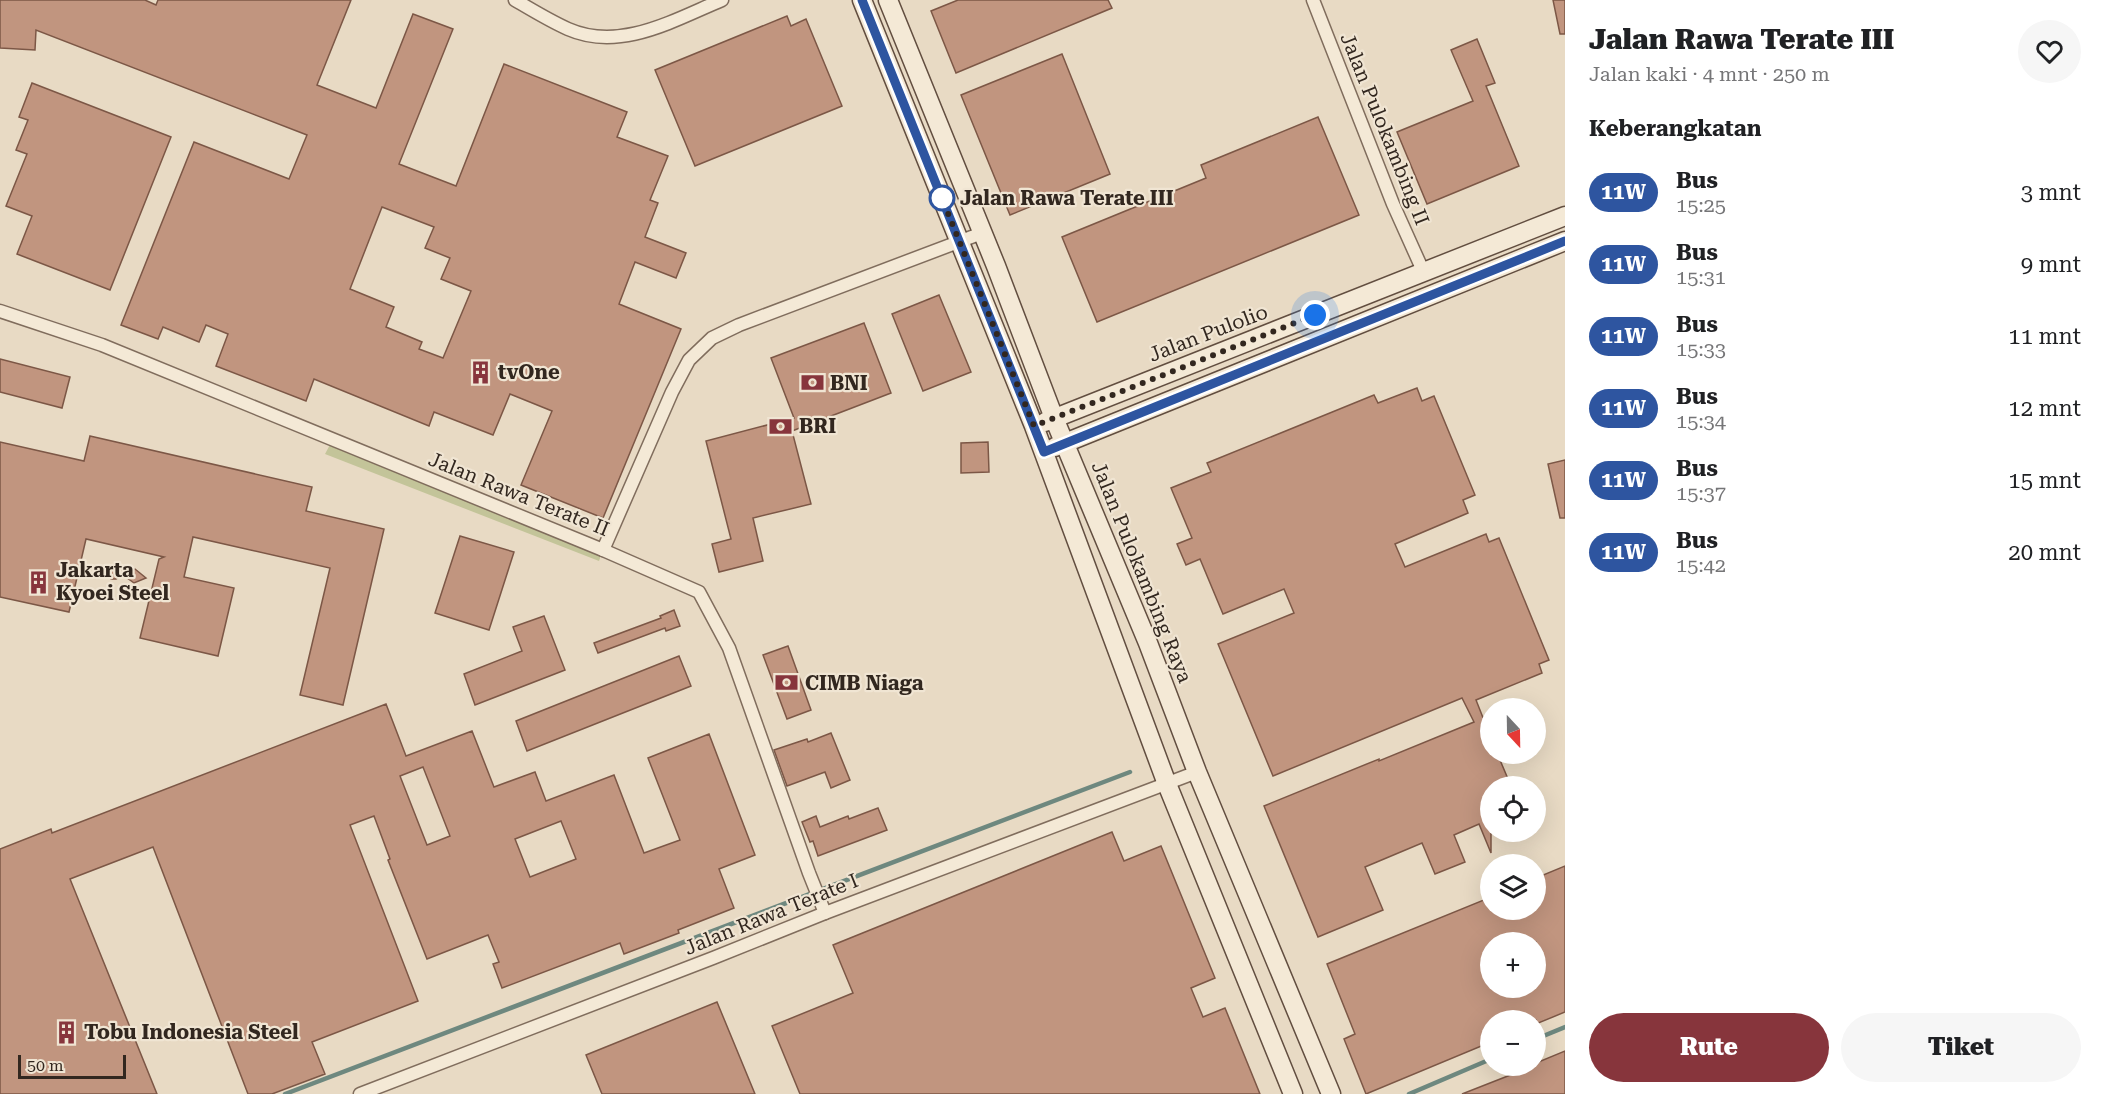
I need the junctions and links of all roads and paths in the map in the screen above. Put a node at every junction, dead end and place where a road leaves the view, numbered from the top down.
1 (515, 0) edge
2 (722, 0) edge
3 (862, 0) edge
4 (888, 0) edge
5 (1313, 0) edge
6 (1565, 216) edge
7 (982, 233) junction
8 (960, 242) junction
9 (1565, 242) edge
10 (1424, 273) junction
11 (0, 311) edge
12 (1054, 418) junction
13 (1034, 426) junction
14 (1065, 443) junction
15 (1044, 452) junction
16 (603, 550) junction
17 (1197, 772) junction
18 (1167, 784) junction
19 (825, 913) junction
20 (360, 1094) edge
21 (1293, 1094) edge
22 (1330, 1094) edge

1 - 2 street
3 - 8 street
4 - 7 street, Jalan Pulokambing Raya
5 - 10 street, Jalan Pulokambing II
6 - 10 street, Jalan Pulolio
7 - 8 street
7 - 12 street, Jalan Pulokambing Raya
8 - 13 street
8 - 16 street
9 - 14 street
10 - 12 street, Jalan Pulolio
11 - 16 street, Jalan Rawa Terate II
12 - 13 street, Jalan Pulolio
12 - 14 street, Jalan Pulokambing Raya
13 - 15 street
14 - 15 street
14 - 17 street, Jalan Pulokambing Raya
15 - 18 street
16 - 19 street, Jalan Rawa Terate II
17 - 18 street, Jalan Rawa Terate I
17 - 22 street, Jalan Pulokambing Raya
18 - 19 street, Jalan Rawa Terate I
18 - 21 street
19 - 20 street, Jalan Rawa Terate I

